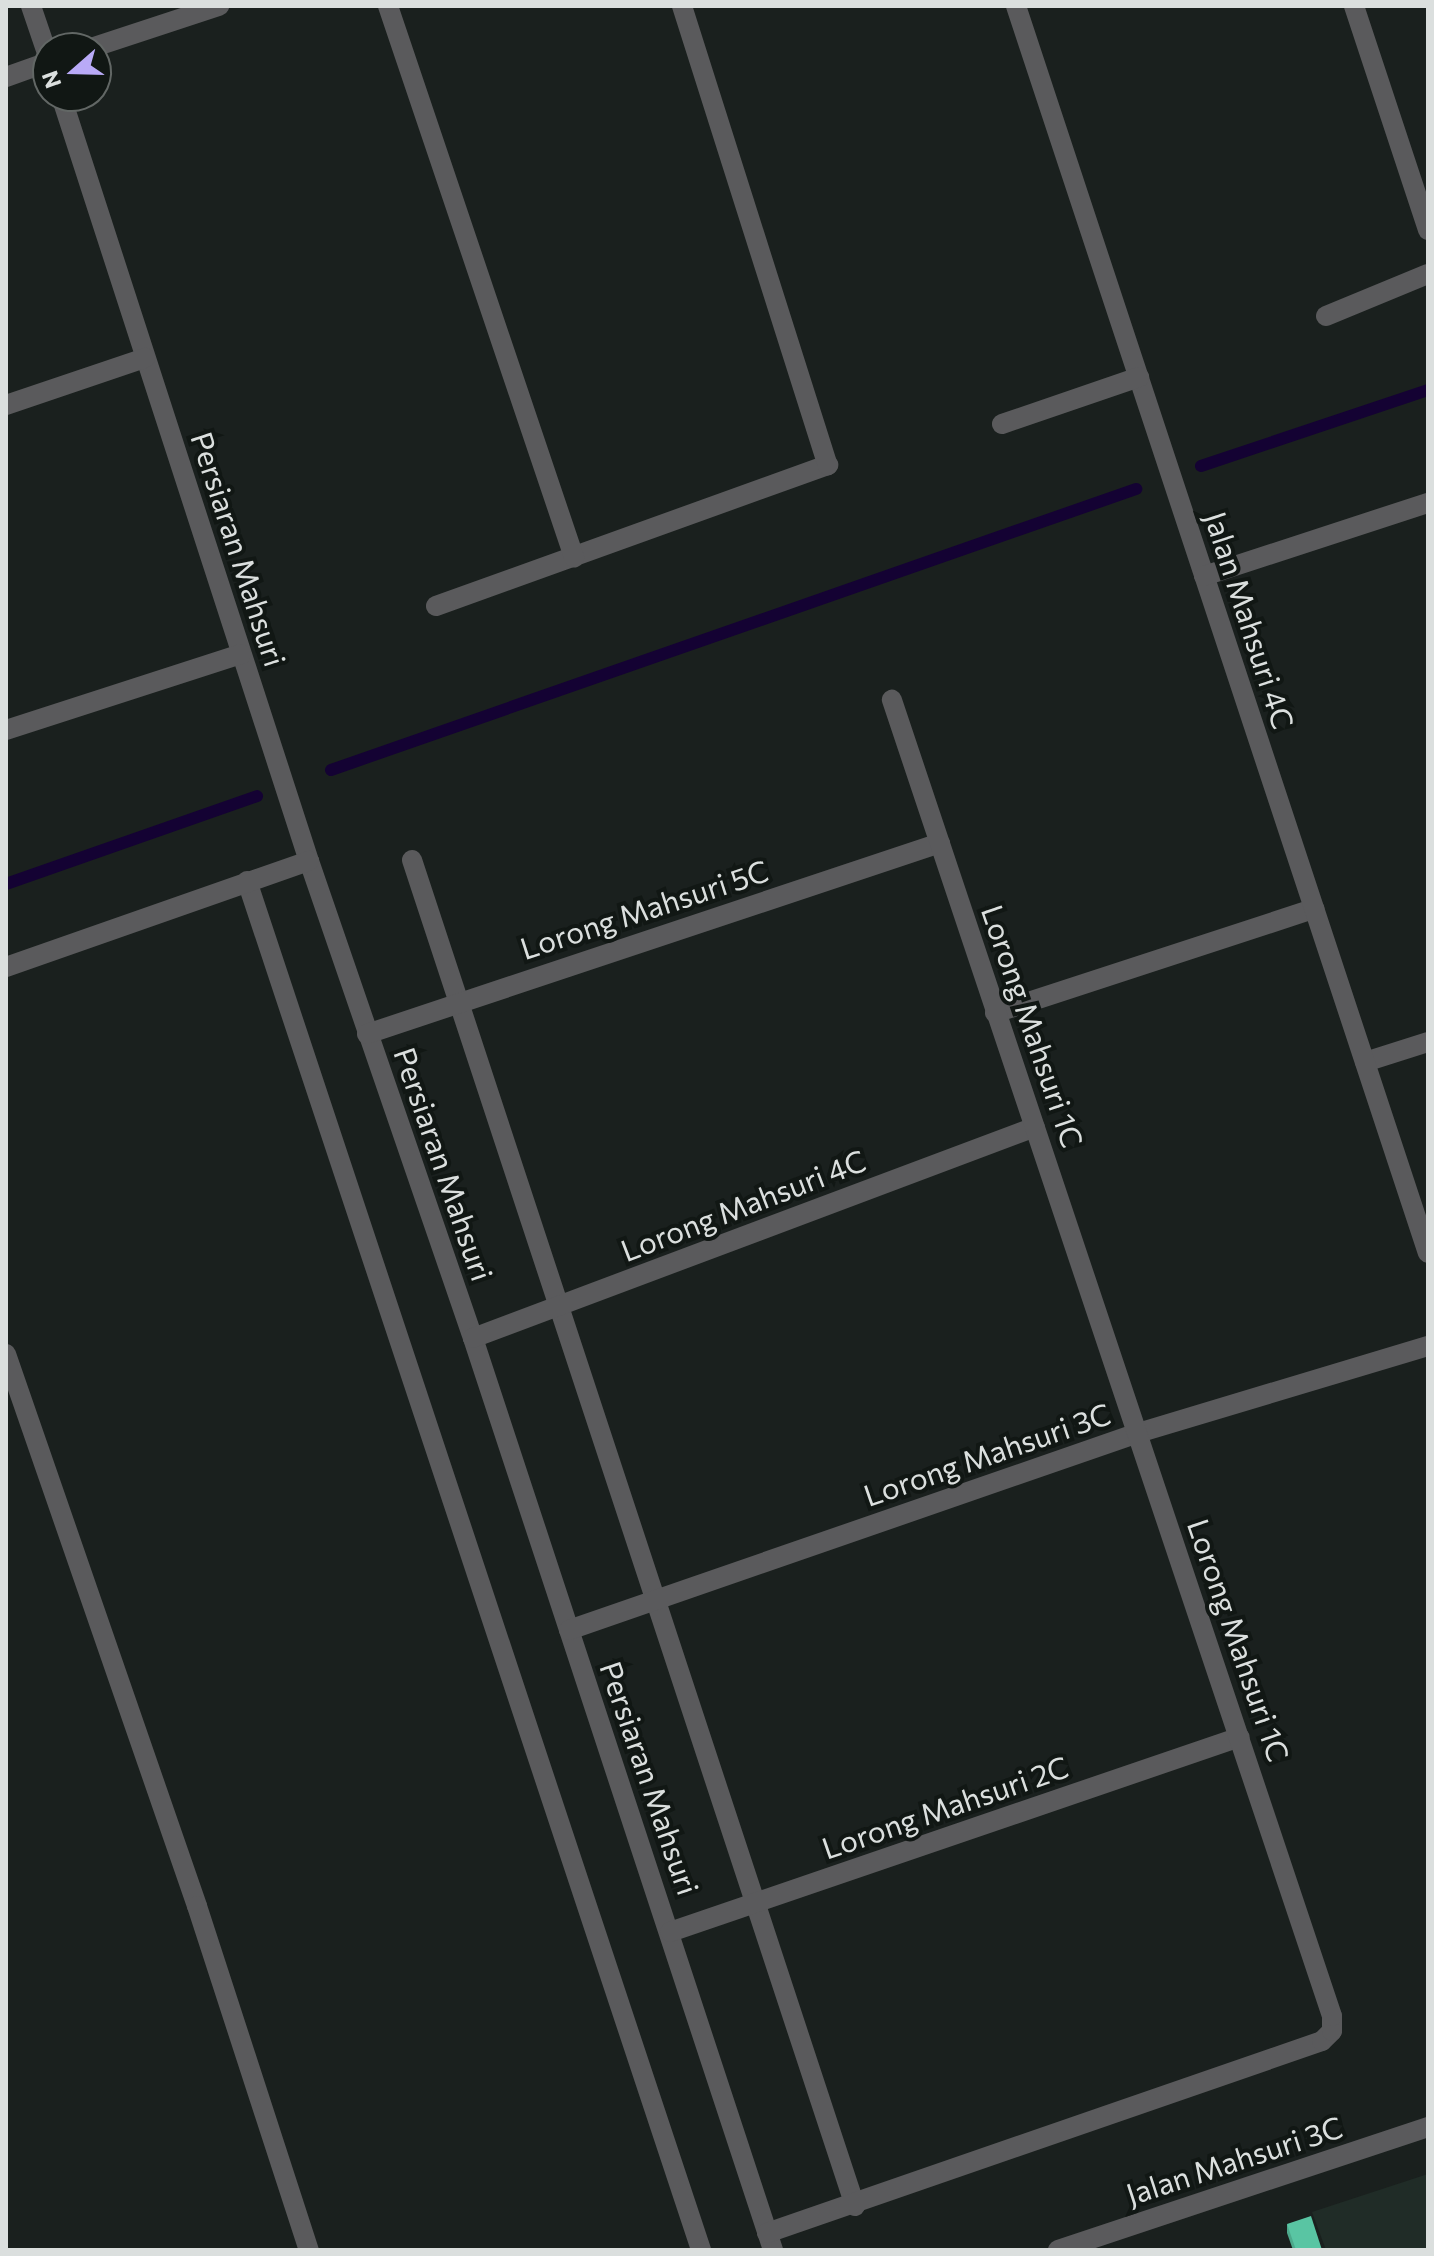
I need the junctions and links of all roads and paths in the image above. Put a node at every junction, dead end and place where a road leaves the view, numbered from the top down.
1 (31, 6) edge
2 (219, 6) edge
3 (388, 6) edge
4 (682, 6) edge
5 (1016, 6) edge
6 (1354, 6) edge
7 (39, 32) edge
8 (112, 41) edge
9 (32, 66) edge
10 (6, 77) edge
11 (66, 112) edge
12 (1428, 230) edge
13 (1428, 274) edge
14 (1326, 316) dead end
15 (145, 358) junction
16 (1139, 377) junction
17 (6, 405) edge
18 (1002, 424) dead end
19 (1428, 503) edge
20 (574, 557) junction
21 (1204, 576) junction
22 (436, 606) dead end
23 (241, 654) junction
24 (892, 700) dead end
25 (6, 730) edge
26 (940, 843) junction
27 (412, 860) dead end
28 (309, 861) junction
29 (247, 881) junction
30 (1314, 909) junction
31 (6, 967) edge
32 (459, 1002) junction
33 (995, 1013) junction
34 (367, 1034) junction
35 (1428, 1042) edge
36 (1365, 1062) junction
37 (1035, 1127) junction
38 (1428, 1253) edge
39 (559, 1307) junction
40 (473, 1338) junction
41 (1428, 1346) edge
42 (6, 1354) edge
43 (1138, 1433) junction
44 (656, 1602) junction
45 (569, 1630) junction
46 (1240, 1737) junction
47 (755, 1904) junction
48 (670, 1932) junction
49 (1428, 2127) edge
50 (855, 2206) junction
51 (770, 2242) edge
52 (309, 2250) edge
53 (701, 2250) edge
54 (1058, 2250) edge

1 - 7 street
2 - 8 street
3 - 20 street
4 - 20 street
5 - 16 street, Jalan Mahsuri 4C
6 - 12 street
9 - 10 street
11 - 15 street, Persiaran Mahsuri
13 - 14 street
15 - 17 street
15 - 23 street, Persiaran Mahsuri
16 - 18 street
16 - 21 street, Jalan Mahsuri 4C
19 - 21 street
20 - 22 street
21 - 30 street, Jalan Mahsuri 4C
23 - 25 street
23 - 28 street, Persiaran Mahsuri
24 - 26 street, Lorong Mahsuri 1C
26 - 32 street, Lorong Mahsuri 5C
26 - 33 street, Lorong Mahsuri 1C
27 - 32 street
28 - 29 street
28 - 34 street, Persiaran Mahsuri
29 - 31 street
29 - 53 street
30 - 33 street
30 - 36 street, Jalan Mahsuri 4C
32 - 34 street, Lorong Mahsuri 5C
32 - 39 street
33 - 37 street, Lorong Mahsuri 1C
34 - 40 street, Persiaran Mahsuri
35 - 36 street
36 - 38 street, Jalan Mahsuri 4C
37 - 39 street, Lorong Mahsuri 4C
37 - 43 street, Lorong Mahsuri 1C
39 - 40 street, Lorong Mahsuri 4C
39 - 44 street
40 - 45 street, Persiaran Mahsuri
41 - 43 street, Lorong Mahsuri 3C
42 - 52 street
43 - 44 street, Lorong Mahsuri 3C
43 - 46 street, Lorong Mahsuri 1C
44 - 45 street, Lorong Mahsuri 3C
44 - 47 street
45 - 48 street, Persiaran Mahsuri
46 - 47 street, Lorong Mahsuri 2C
46 - 50 street, Lorong Mahsuri 1C
47 - 48 street, Lorong Mahsuri 2C
47 - 50 street
48 - 51 street, Persiaran Mahsuri
49 - 54 street, Jalan Mahsuri 3C
50 - 51 street, Lorong Mahsuri 1C

